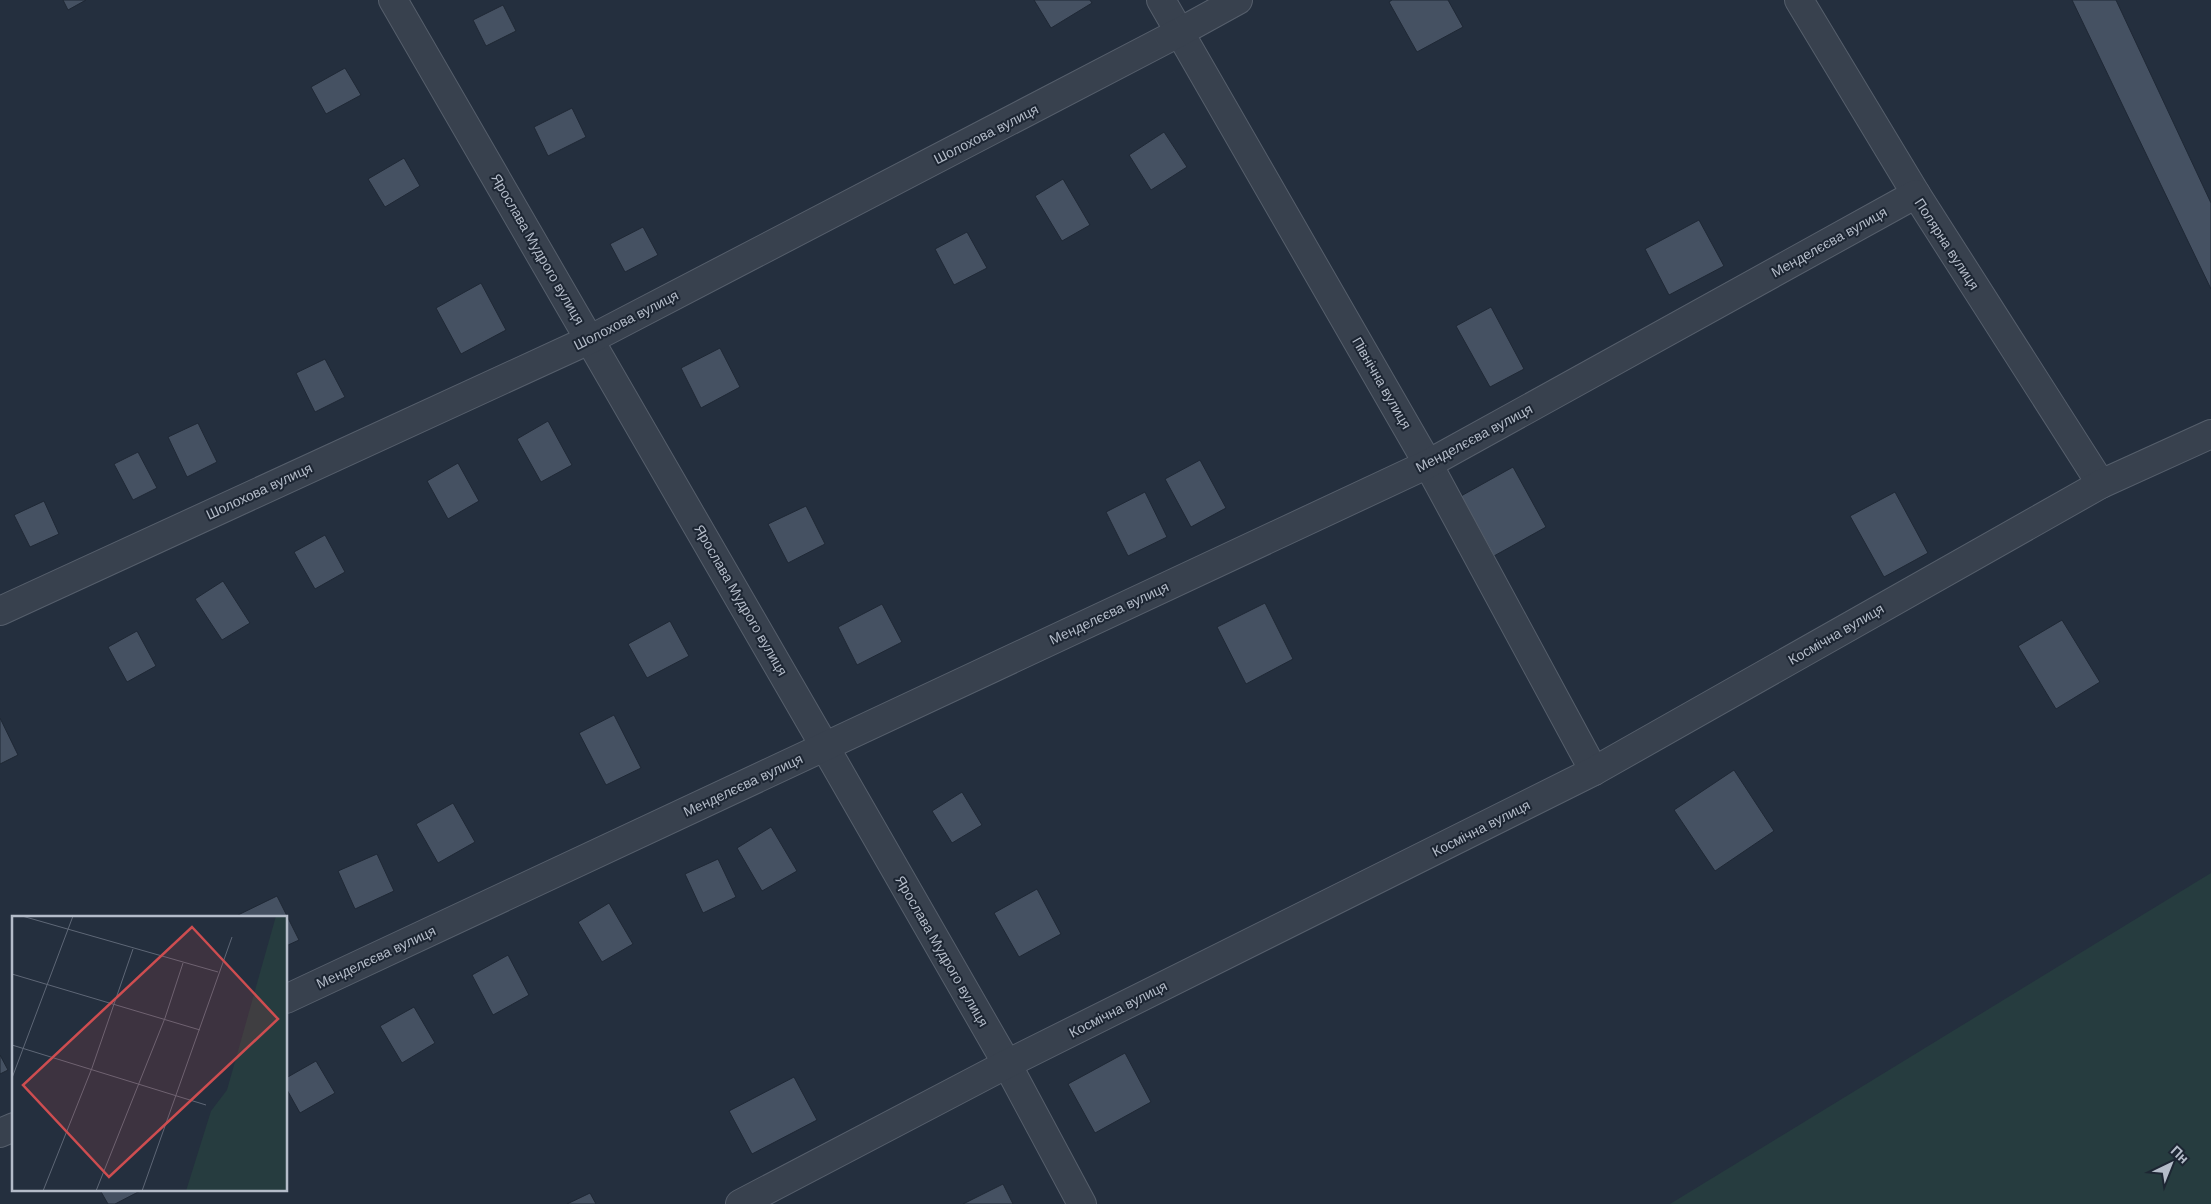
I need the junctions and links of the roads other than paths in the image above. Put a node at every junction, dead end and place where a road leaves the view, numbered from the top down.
1 (393, 0) edge
2 (1161, 0) edge
3 (1238, 0) edge
4 (1799, 0) edge
5 (1180, 32) junction
6 (1916, 194) junction
7 (591, 339) junction
8 (2211, 434) edge
9 (1428, 464) junction
10 (2101, 484) junction
11 (0, 611) edge
12 (826, 747) junction
13 (1594, 771) junction
14 (288, 998) edge
15 (1007, 1064) junction
16 (12, 1128) edge
17 (0, 1133) edge
18 (740, 1204) edge
19 (1082, 1204) edge

1 - 7 street, Ярослава Мудрого вулиця
2 - 5 street, Північна вулиця
3 - 5 street, Шолохова вулиця
4 - 6 street, Полярна вулиця
5 - 7 street, Шолохова вулиця
5 - 9 street, Північна вулиця
6 - 9 street, Менделєєва вулиця
6 - 10 street, Полярна вулиця
7 - 11 street, Шолохова вулиця
7 - 12 street, Ярослава Мудрого вулиця
8 - 10 street, Космічна вулиця
9 - 12 street, Менделєєва вулиця
9 - 13 street, Північна вулиця
10 - 13 street, Космічна вулиця
12 - 14 street, Менделєєва вулиця
12 - 15 street, Ярослава Мудрого вулиця
13 - 15 street, Космічна вулиця
15 - 18 street, Космічна вулиця
15 - 19 street, Ярослава Мудрого вулиця
16 - 17 street

